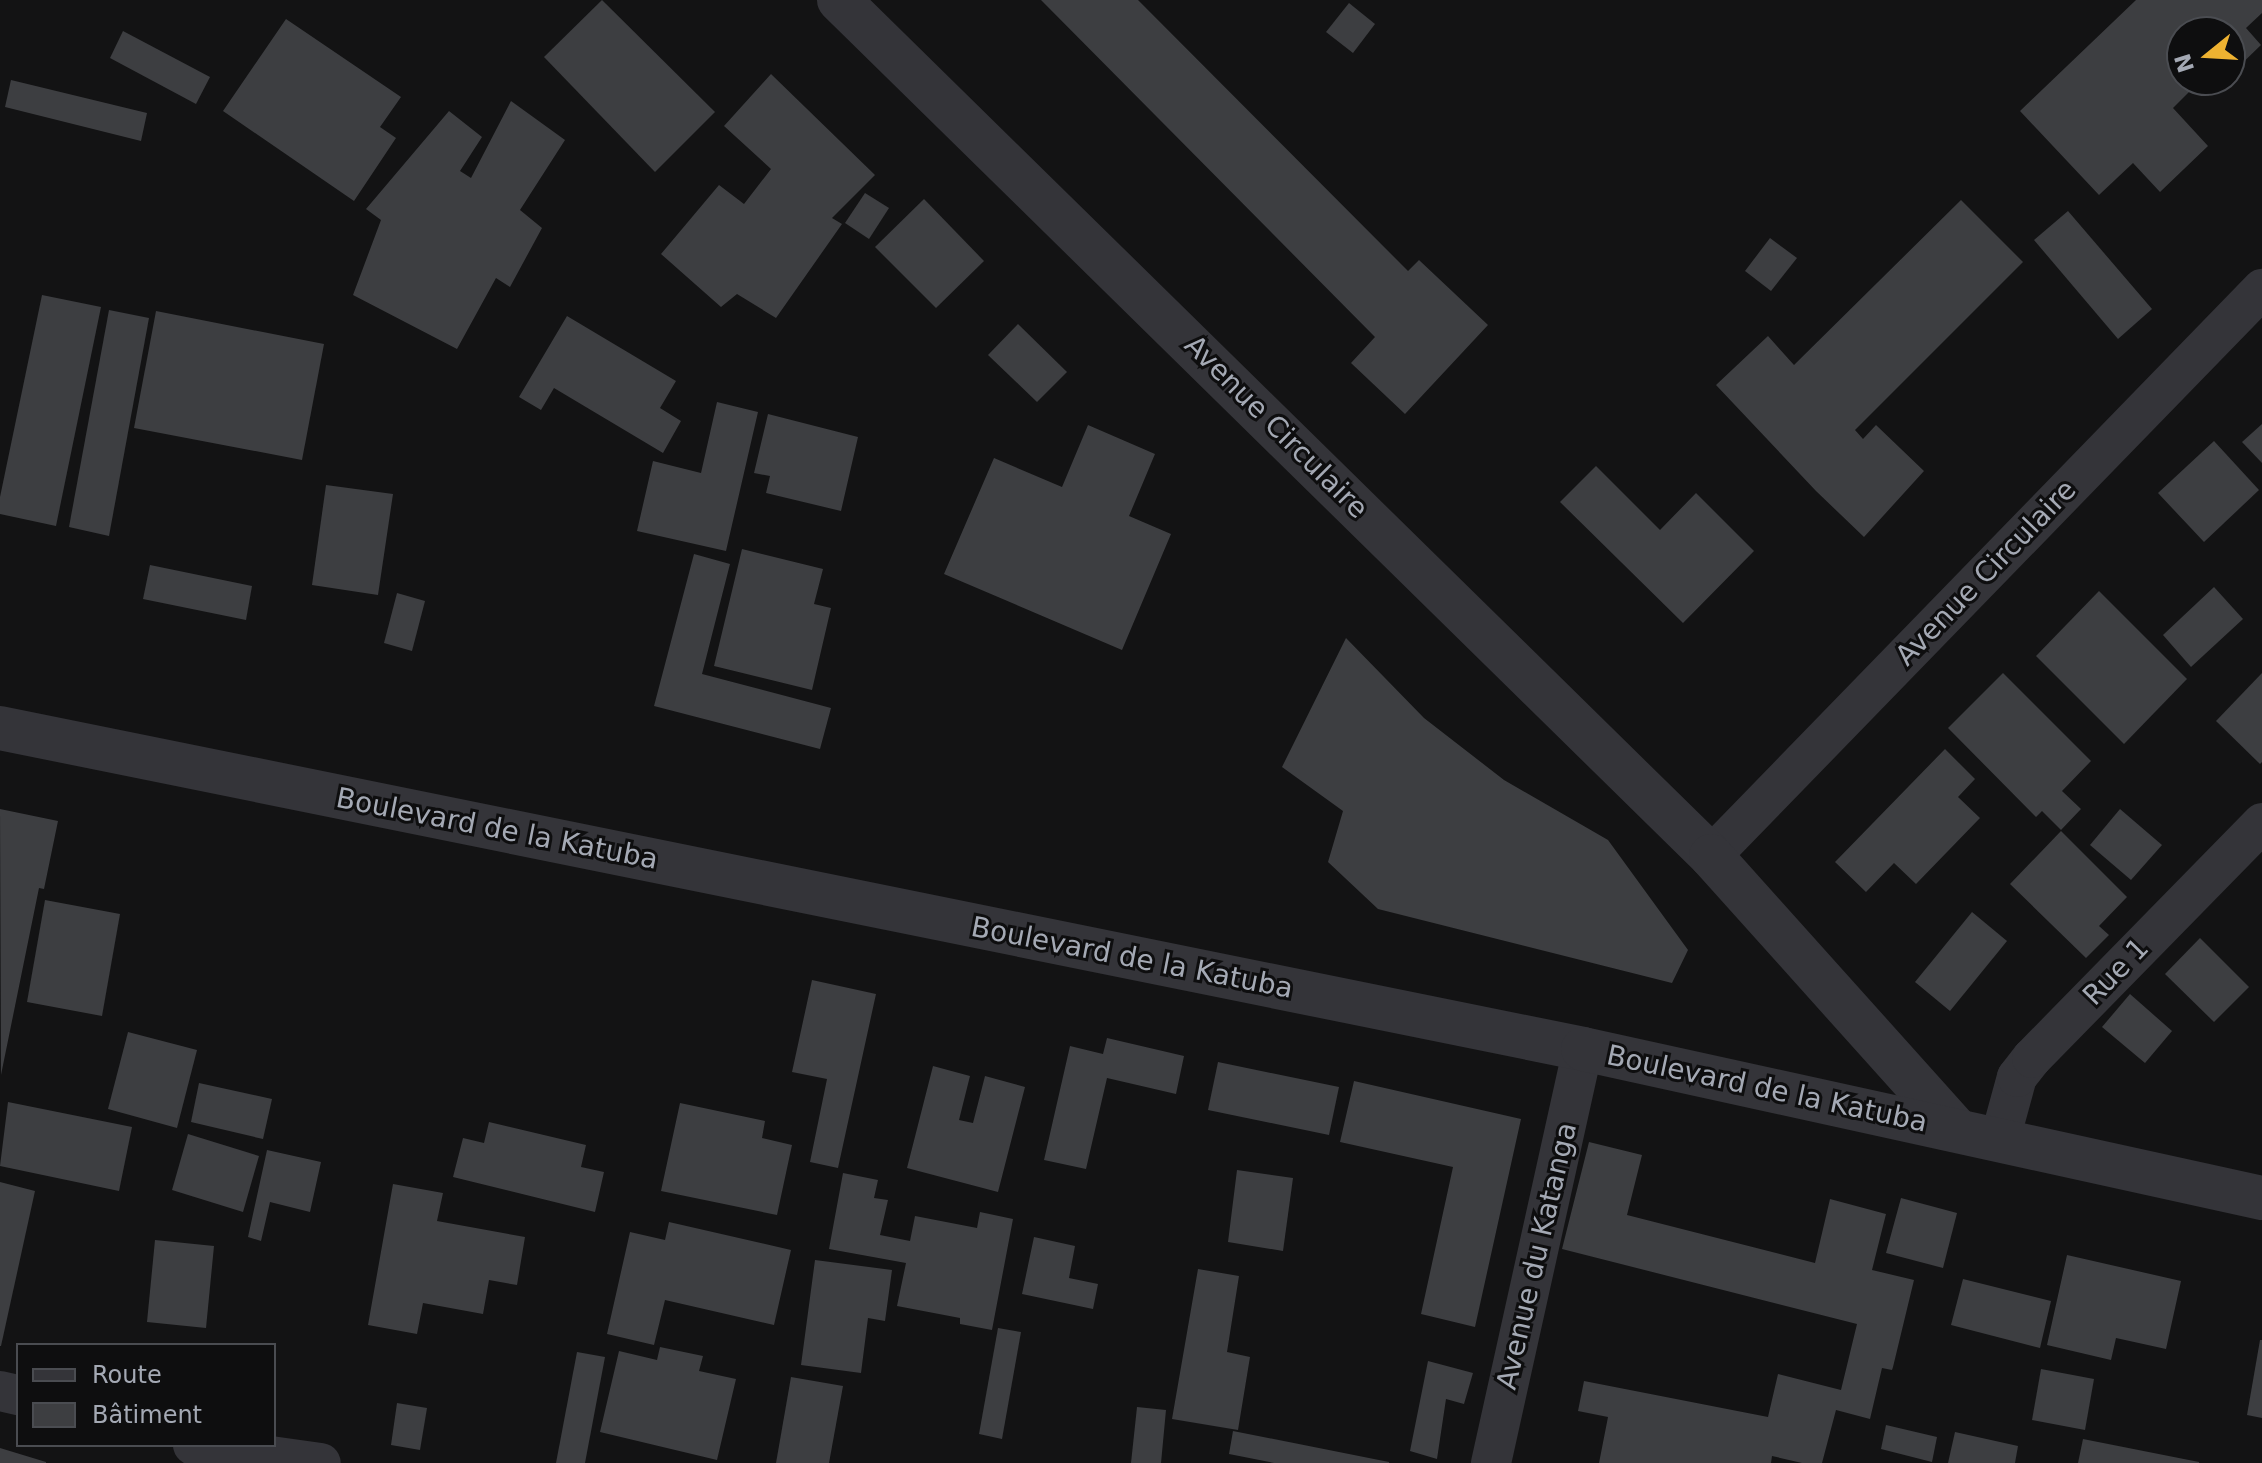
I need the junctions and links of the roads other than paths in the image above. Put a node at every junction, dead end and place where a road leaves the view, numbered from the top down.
1 (839, 0) edge
2 (2262, 289) edge
3 (0, 728) edge
4 (2262, 823) edge
5 (1711, 856) junction
6 (1583, 1049) junction
7 (1956, 1129) junction
8 (2000, 1139) junction
9 (2262, 1198) edge
10 (207, 1447) edge
11 (321, 1463) edge
12 (1491, 1463) edge

1 - 5 street, Avenue Circulaire
2 - 5 street, Avenue Circulaire
3 - 6 street, Boulevard de la Katuba
4 - 8 street, Rue 1
5 - 7 street, Avenue Circulaire
6 - 7 street, Boulevard de la Katuba
6 - 12 street, Avenue du Katanga
7 - 8 street, Boulevard de la Katuba
8 - 9 street, Boulevard de la Katuba
10 - 11 street

